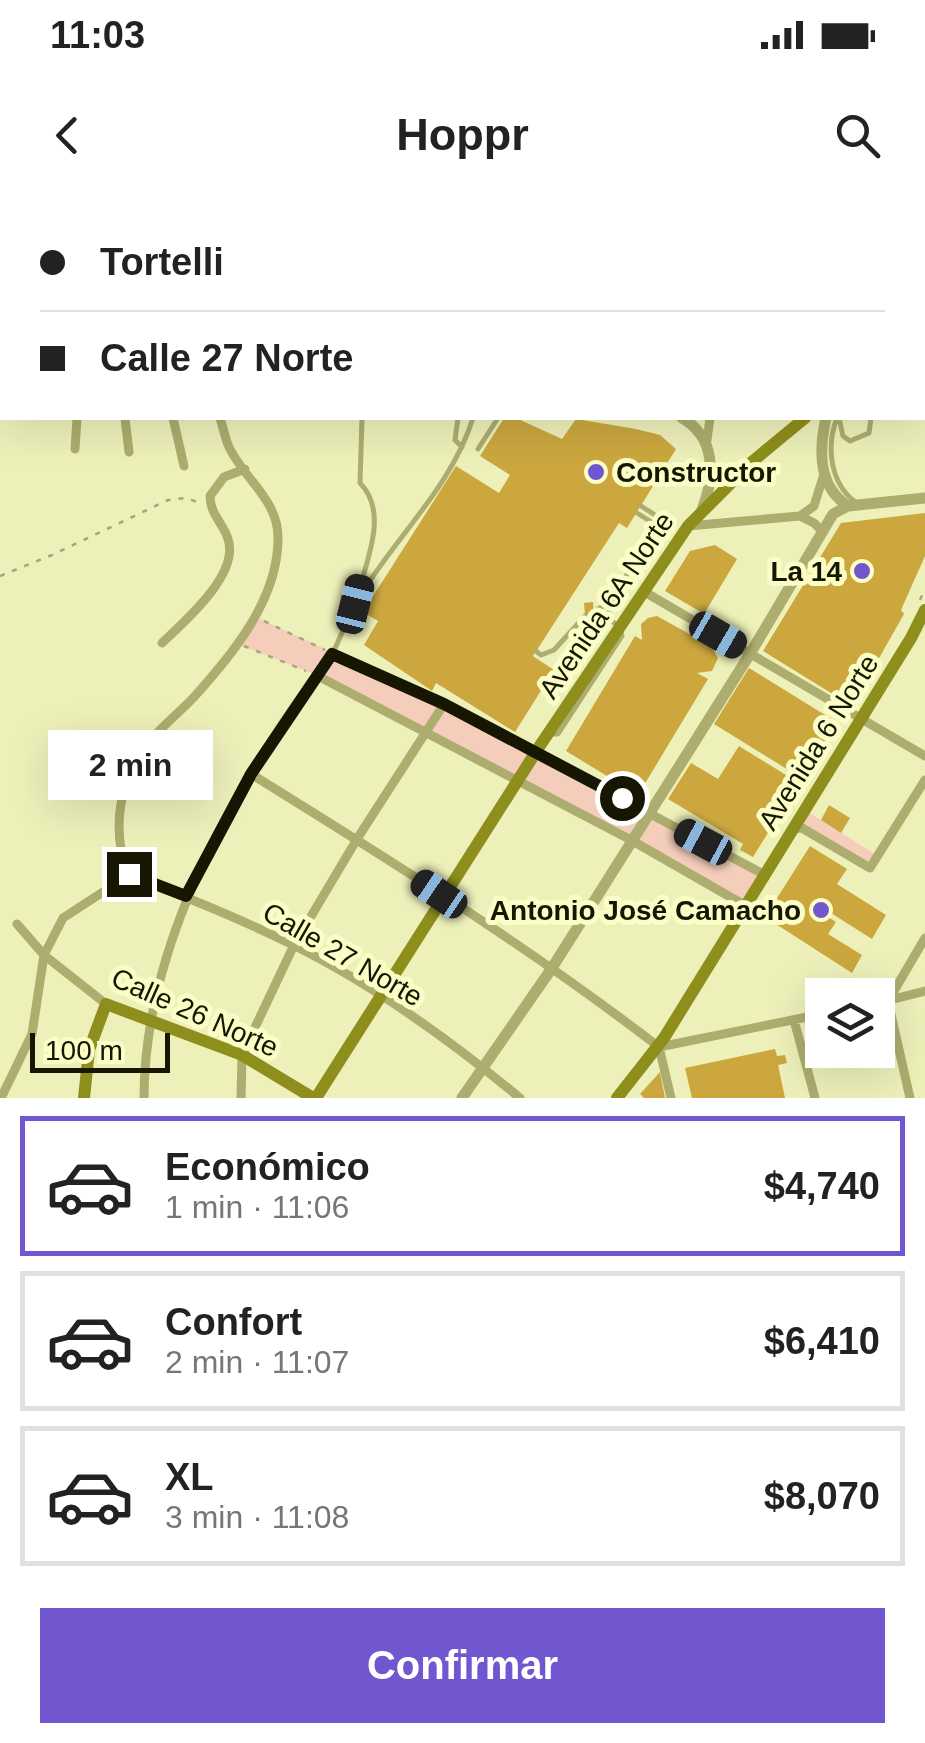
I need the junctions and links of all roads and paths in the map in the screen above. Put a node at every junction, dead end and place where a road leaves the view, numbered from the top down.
1 (77, 420) edge
2 (124, 420) edge
3 (173, 420) edge
4 (221, 420) edge
5 (362, 420) edge
6 (458, 420) edge
7 (472, 420) edge
8 (497, 420) edge
9 (684, 420) edge
10 (710, 420) edge
11 (803, 420) edge
12 (826, 420) edge
13 (837, 420) edge
14 (839, 420) edge
15 (871, 420) edge
16 (708, 440) junction
17 (462, 447) junction
18 (75, 449) dead end
19 (478, 449) dead end
20 (129, 452) dead end
21 (184, 466) dead end
22 (245, 469) junction
23 (824, 474) junction
24 (925, 498) edge
25 (855, 506) junction
26 (210, 508) junction
27 (701, 511) junction
28 (800, 516) junction
29 (681, 529) junction
30 (664, 530) junction
31 (823, 532) junction
32 (0, 576) edge
33 (643, 592) junction
34 (610, 603) junction
35 (355, 604) junction
36 (594, 611) dead end
37 (254, 616) junction
38 (585, 616) dead end
39 (924, 616) edge
40 (620, 627) junction
41 (920, 633) edge
42 (162, 643) dead end
43 (238, 644) junction
44 (536, 651) dead end
45 (332, 654) junction
46 (750, 654) junction
47 (316, 675) junction
48 (444, 704) junction
49 (862, 718) junction
50 (426, 734) junction
51 (536, 752) junction
52 (925, 756) edge
53 (251, 774) junction
54 (925, 780) edge
55 (518, 782) junction
56 (648, 813) junction
57 (799, 825) junction
58 (357, 839) junction
59 (631, 840) junction
60 (129, 874) junction
61 (765, 875) junction
62 (186, 896) junction
63 (444, 897) junction
64 (746, 906) junction
65 (17, 924) dead end
66 (925, 938) edge
67 (294, 945) junction
68 (44, 955) junction
69 (552, 968) junction
70 (895, 984) edge
71 (925, 992) edge
72 (381, 996) junction
73 (895, 999) edge
74 (106, 1004) junction
75 (805, 1018) edge
76 (151, 1020) junction
77 (794, 1020) junction
78 (895, 1045) edge
79 (658, 1047) junction
80 (242, 1056) junction
81 (481, 1066) junction
82 (2, 1098) edge
83 (84, 1098) edge
84 (144, 1098) edge
85 (241, 1098) edge
86 (314, 1098) edge
87 (462, 1098) edge
88 (520, 1098) edge
89 (617, 1098) edge
90 (671, 1098) edge
91 (815, 1098) edge
92 (910, 1098) edge

1 - 18 street
2 - 20 street
3 - 21 street
4 - 22 street
5 - 35 lane
6 - 17 lane
7 - 17 lane
8 - 19 lane
9 - 16 street
10 - 16 street
11 - 27 main road, Avenida 6A Norte
12 - 23 street
13 - 25 lane
14 - 15 lane
16 - 27 street
17 - 35 lane
22 - 26 street
22 - 37 street
23 - 25 street
23 - 28 street
24 - 25 street
25 - 31 street
26 - 32 path
26 - 42 street
27 - 29 main road, Avenida 6A Norte
28 - 29 street
28 - 31 street
29 - 30 lane
29 - 30 lane
29 - 33 main road, Avenida 6A Norte
30 - 34 lane
31 - 46 street
33 - 40 main road, Avenida 6A Norte
33 - 46 street
34 - 36 lane
34 - 40 lane
35 - 45 lane
37 - 43 street
37 - 45 path
38 - 44 lane
39 - 41 main road, Avenida 6 Norte
40 - 51 main road, Avenida 6A Norte
41 - 49 main road, Avenida 6 Norte
43 - 47 path
43 - 60 street
45 - 47 street
45 - 48 street
46 - 49 street
46 - 56 street
47 - 50 street
47 - 53 street
48 - 50 street
48 - 51 street
49 - 52 street
49 - 57 main road, Avenida 6 Norte
50 - 55 street
50 - 58 street
51 - 55 main road, Avenida 6A Norte
51 - 56 street
53 - 58 street
53 - 62 street
54 - 57 street
55 - 59 street
55 - 63 main road, Avenida 6A Norte
56 - 59 street
56 - 61 street
57 - 61 main road, Avenida 6 Norte
58 - 63 street
58 - 67 street
59 - 64 street
59 - 69 street
60 - 62 street, Calle 27 Norte
60 - 68 street
61 - 64 main road, Avenida 6 Norte
62 - 67 street, Calle 27 Norte
62 - 76 street
63 - 69 street
63 - 72 main road, Avenida 6A Norte
64 - 79 main road, Avenida 6 Norte
65 - 68 street, Calle 26 Norte
66 - 70 street
67 - 72 street, Calle 27 Norte
67 - 80 street
68 - 74 street, Calle 26 Norte
68 - 82 street
69 - 79 street
69 - 81 street
71 - 73 street
72 - 81 street, Calle 27 Norte
72 - 86 main road, Avenida 6A Norte
74 - 76 main road, Calle 26 Norte
74 - 83 main road
75 - 77 street
76 - 80 main road, Calle 26 Norte
76 - 84 street
77 - 79 street
77 - 91 street
78 - 92 street
79 - 89 main road, Avenida 6 Norte
79 - 90 street
80 - 85 street
80 - 86 main road, Calle 26 Norte
81 - 87 street
81 - 88 street, Calle 27 Norte

